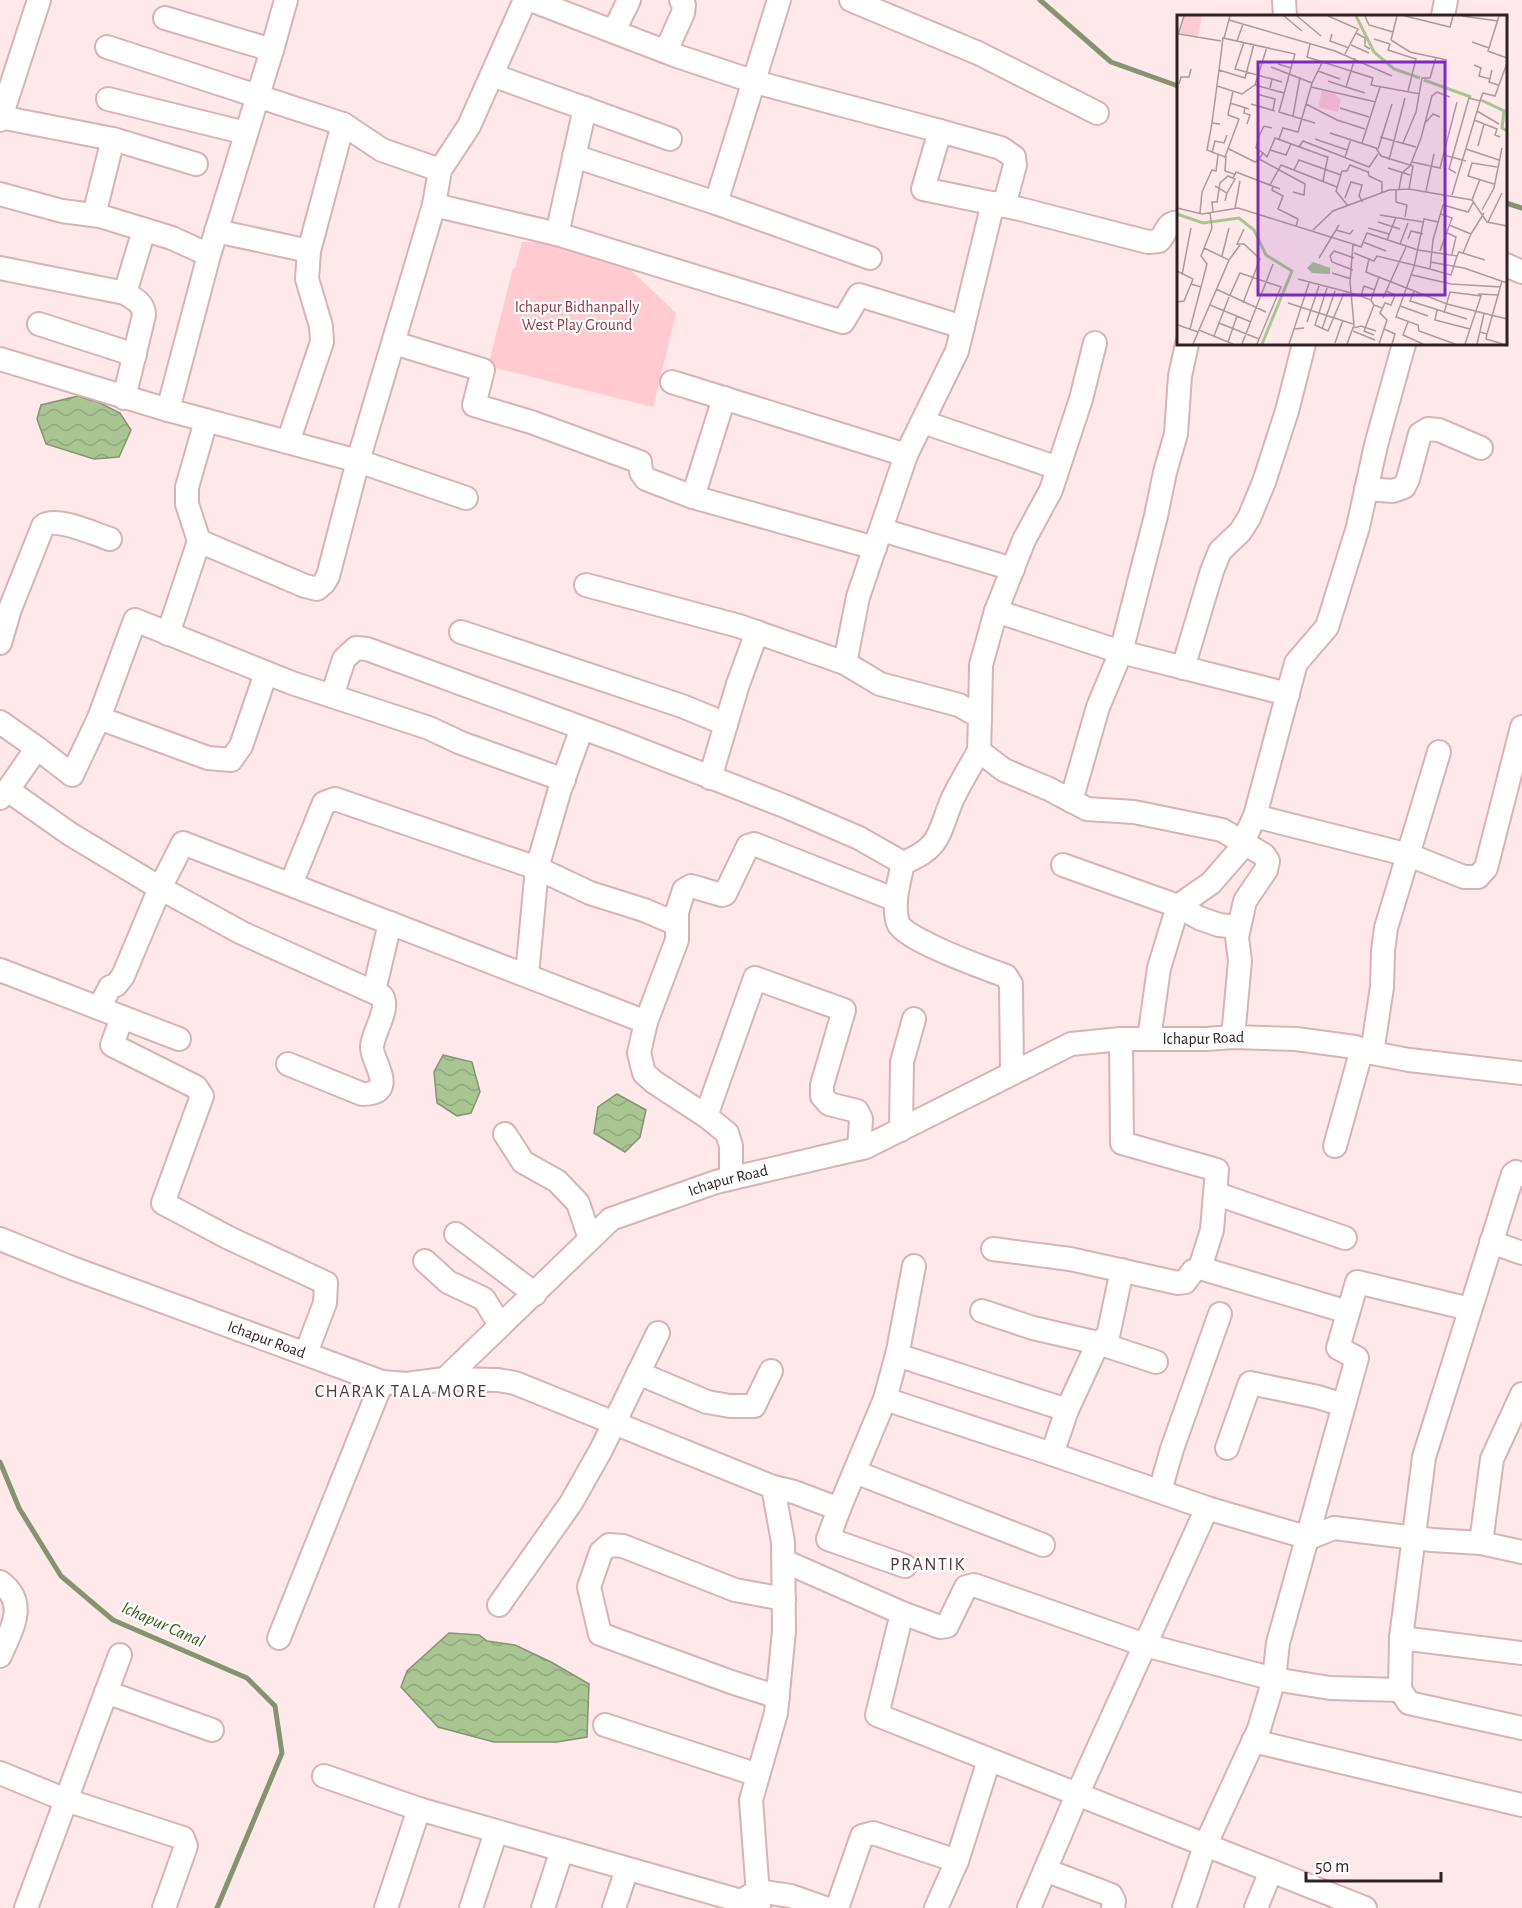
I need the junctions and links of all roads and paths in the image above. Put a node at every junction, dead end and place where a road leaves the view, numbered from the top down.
1 (39, 0) edge
2 (286, 0) edge
3 (525, 0) edge
4 (531, 0) edge
5 (629, 0) edge
6 (681, 0) edge
7 (779, 0) edge
8 (851, 0) edge
9 (1284, 0) edge
10 (1446, 0) edge
11 (1285, 15) edge
12 (1443, 15) edge
13 (165, 18) dead end
14 (614, 31) junction
15 (107, 47) dead end
16 (272, 50) junction
17 (666, 51) junction
18 (492, 75) junction
19 (754, 82) junction
20 (258, 96) junction
21 (108, 99) dead end
22 (585, 108) junction
23 (1096, 113) dead end
24 (0, 118) edge
25 (343, 124) junction
26 (940, 131) junction
27 (246, 133) junction
28 (113, 139) junction
29 (670, 139) dead end
30 (574, 156) junction
31 (196, 164) dead end
32 (440, 170) junction
33 (0, 194) edge
34 (716, 203) junction
35 (999, 204) junction
36 (434, 205) junction
37 (94, 215) junction
38 (1177, 223) edge
39 (144, 230) junction
40 (216, 231) junction
41 (557, 234) junction
42 (309, 251) junction
43 (209, 255) junction
44 (870, 258) dead end
45 (1507, 265) edge
46 (0, 268) edge
47 (1522, 272) edge
48 (125, 293) junction
49 (39, 324) dead end
50 (963, 327) junction
51 (394, 343) junction
52 (1095, 343) dead end
53 (1187, 345) edge
54 (1304, 345) edge
55 (1404, 345) edge
56 (135, 355) junction
57 (0, 359) edge
58 (672, 382) dead end
59 (124, 398) junction
60 (724, 398) junction
61 (168, 411) junction
62 (206, 421) junction
63 (923, 422) junction
64 (288, 442) junction
65 (1481, 448) dead end
66 (906, 455) junction
67 (358, 461) junction
68 (1058, 468) junction
69 (1366, 489) junction
70 (693, 497) junction
71 (466, 498) dead end
72 (110, 539) dead end
73 (879, 539) junction
74 (199, 540) junction
75 (1013, 569) junction
76 (586, 585) dead end
77 (996, 612) junction
78 (461, 632) dead end
79 (757, 632) junction
80 (168, 634) junction
81 (0, 643) edge
82 (1121, 652) junction
83 (845, 663) junction
84 (1183, 668) junction
85 (266, 673) junction
86 (1288, 694) junction
87 (332, 696) junction
88 (980, 717) junction
89 (99, 718) junction
90 (0, 722) edge
91 (726, 724) junction
92 (1522, 727) edge
93 (582, 728) junction
94 (37, 748) junction
95 (979, 751) junction
96 (1439, 752) dead end
97 (1518, 759) edge
98 (710, 778) junction
99 (564, 780) junction
100 (3, 795) edge
101 (1071, 801) junction
102 (1255, 816) junction
103 (1243, 842) junction
104 (1409, 855) junction
105 (903, 863) junction
106 (1063, 865) dead end
107 (537, 868) junction
108 (291, 884) junction
109 (160, 888) junction
110 (896, 900) junction
111 (1178, 906) junction
112 (390, 922) junction
113 (677, 924) junction
114 (1239, 927) junction
115 (0, 970) edge
116 (527, 975) junction
117 (374, 991) junction
118 (99, 1008) junction
119 (122, 1017) junction
120 (914, 1018) dead end
121 (646, 1022) junction
122 (1233, 1037) junction
123 (179, 1039) dead end
124 (1121, 1040) junction
125 (1149, 1040) junction
126 (1367, 1051) junction
127 (288, 1065) dead end
128 (1012, 1073) junction
129 (1522, 1073) edge
130 (706, 1116) junction
131 (901, 1130) junction
132 (505, 1134) dead end
133 (1335, 1146) dead end
134 (859, 1149) junction
135 (1522, 1175) edge
136 (731, 1178) junction
137 (1216, 1194) junction
138 (456, 1234) dead end
139 (1345, 1238) dead end
140 (0, 1239) edge
141 (590, 1239) junction
142 (1491, 1242) junction
143 (993, 1249) dead end
144 (1522, 1253) edge
145 (425, 1261) dead end
146 (914, 1266) dead end
147 (1200, 1268) junction
148 (1122, 1270) junction
149 (535, 1294) junction
150 (1470, 1309) junction
151 (982, 1311) dead end
152 (1348, 1312) junction
153 (1220, 1314) dead end
154 (500, 1325) junction
155 (658, 1334) dead end
156 (1098, 1343) junction
157 (306, 1353) junction
158 (897, 1355) junction
159 (1156, 1362) dead end
160 (771, 1371) dead end
161 (638, 1373) junction
162 (445, 1379) junction
163 (382, 1382) junction
164 (1522, 1394) edge
165 (885, 1399) junction
166 (1343, 1405) junction
167 (1067, 1410) junction
168 (613, 1423) junction
169 (1227, 1448) dead end
170 (1052, 1454) junction
171 (855, 1472) junction
172 (773, 1487) junction
173 (1160, 1491) junction
174 (1208, 1508) junction
175 (839, 1509) junction
176 (1309, 1538) junction
177 (1414, 1538) junction
178 (1481, 1543) junction
179 (1043, 1545) dead end
180 (1522, 1552) edge
181 (784, 1561) junction
182 (905, 1566) dead end
183 (0, 1582) edge
184 (784, 1599) junction
185 (499, 1605) dead end
186 (902, 1613) junction
187 (279, 1638) dead end
188 (1401, 1638) junction
189 (1145, 1645) junction
190 (1522, 1653) edge
191 (120, 1655) dead end
192 (0, 1656) edge
193 (1274, 1679) junction
194 (1400, 1690) junction
195 (106, 1692) junction
196 (778, 1697) junction
197 (605, 1725) dead end
198 (1522, 1728) edge
199 (212, 1730) dead end
200 (1253, 1741) junction
201 (989, 1760) junction
202 (0, 1773) edge
203 (758, 1775) junction
204 (324, 1776) dead end
205 (1077, 1795) junction
206 (66, 1800) junction
207 (1522, 1805) edge
208 (419, 1809) junction
209 (496, 1832) junction
210 (1206, 1846) junction
211 (562, 1850) junction
212 (957, 1861) junction
213 (627, 1869) junction
214 (1045, 1870) junction
215 (1271, 1871) junction
216 (696, 1899) edge
217 (759, 1900) edge
218 (26, 1908) edge
219 (165, 1908) edge
220 (386, 1908) edge
221 (471, 1908) edge
222 (543, 1908) edge
223 (615, 1908) edge
224 (825, 1908) edge
225 (837, 1908) edge
226 (936, 1908) edge
227 (1029, 1908) edge
228 (1113, 1908) edge
229 (1184, 1908) edge
230 (1256, 1908) edge
231 (1365, 1908) edge

1 - 24 street
2 - 16 street
3 - 18 street
4 - 14 street
5 - 14 street
6 - 17 street
7 - 19 street
8 - 23 street
9 - 11 street
10 - 12 street
13 - 16 street
14 - 17 street
15 - 20 street
16 - 20 street
17 - 19 street
18 - 22 street
18 - 32 street
19 - 26 street
19 - 34 street
20 - 25 street
20 - 27 street
21 - 27 street
22 - 29 street
22 - 30 street
24 - 28 street
25 - 32 street
25 - 42 street
26 - 35 street
26 - 35 street
27 - 40 street
28 - 31 street
28 - 37 street
30 - 34 street
30 - 41 street
32 - 36 street
33 - 37 street
34 - 44 street
35 - 38 street
35 - 50 street
36 - 41 street
36 - 51 street
37 - 39 street
39 - 43 street
39 - 48 street
40 - 42 street
40 - 43 street
41 - 50 street
42 - 64 street
43 - 61 street
45 - 47 street
46 - 48 street
48 - 56 street
49 - 56 street
50 - 63 street
51 - 67 street
51 - 70 street
52 - 68 street
53 - 82 street
54 - 84 street
55 - 69 street
56 - 59 street
57 - 59 street
58 - 60 street
59 - 61 street
60 - 66 street
60 - 70 street
61 - 62 street
62 - 64 street
62 - 74 street
63 - 66 street
63 - 68 street
64 - 67 street
65 - 69 street
66 - 73 street
67 - 71 street
67 - 74 street
68 - 75 street
69 - 86 street
70 - 73 street
72 - 81 street
73 - 75 street
73 - 83 street
74 - 80 street
75 - 77 street
76 - 79 street
77 - 82 street
77 - 88 street
78 - 91 street
79 - 83 street
79 - 91 street
80 - 85 street
80 - 89 street
82 - 84 street
82 - 101 street
83 - 88 street
84 - 86 street
85 - 87 street
85 - 89 street
86 - 102 street
87 - 93 street
87 - 99 street
88 - 95 street
89 - 94 street
90 - 94 street
91 - 98 street
92 - 97 street
93 - 98 street
93 - 99 street
94 - 100 street
95 - 101 street
95 - 105 street
96 - 104 street
97 - 104 street
98 - 105 street
99 - 107 street
100 - 109 street
101 - 103 street
102 - 103 street
102 - 104 street
103 - 111 street
103 - 114 street
104 - 126 street
105 - 110 street
106 - 111 street
107 - 108 street
107 - 113 street
107 - 116 street
108 - 109 street
108 - 112 street
109 - 117 street
109 - 118 street
110 - 113 street
110 - 128 street
111 - 114 street
111 - 125 street
112 - 116 street
112 - 117 street
113 - 121 street
114 - 122 street
115 - 118 street
116 - 121 street
117 - 127 street
118 - 119 street
119 - 123 street
119 - 157 street
120 - 131 street
121 - 130 street
122 - 125 street, Ichapur Road
122 - 126 street, Ichapur Road
124 - 125 street, Ichapur Road
124 - 128 street, Ichapur Road
124 - 137 street
126 - 129 street, Ichapur Road
126 - 133 street
128 - 131 street, Ichapur Road
130 - 134 street
130 - 136 street
131 - 134 street, Ichapur Road
132 - 141 street
134 - 136 street, Ichapur Road
135 - 142 street
136 - 141 street, Ichapur Road
137 - 139 street
137 - 147 street
138 - 149 street
140 - 157 street, Ichapur Road
141 - 149 street, Ichapur Road
142 - 144 street
142 - 150 street
143 - 148 street
145 - 154 street
146 - 158 street
147 - 148 street
147 - 152 street
148 - 156 street
149 - 154 street, Ichapur Road
150 - 152 street
150 - 177 street
151 - 156 street
152 - 166 street
153 - 173 street
154 - 162 street, Ichapur Road
155 - 161 street
156 - 159 street
156 - 167 street
157 - 163 street, Ichapur Road
158 - 165 street
158 - 167 street
160 - 161 street
161 - 168 street
162 - 163 street, Ichapur Road
162 - 168 street
163 - 187 street
164 - 178 street
165 - 170 street
165 - 171 street
166 - 169 street
166 - 176 street
167 - 170 street
168 - 172 street
168 - 185 street
170 - 173 street
171 - 175 street
171 - 179 street
172 - 175 street
172 - 181 street
173 - 174 street
174 - 176 street
174 - 189 street
175 - 182 street
176 - 177 street
176 - 193 street
177 - 178 street
177 - 188 street
178 - 180 street
181 - 184 street
181 - 186 street
183 - 192 street
184 - 196 street
184 - 196 street
186 - 189 street
186 - 201 street
188 - 190 street
188 - 194 street
189 - 193 street
189 - 205 street
191 - 195 street
193 - 194 street
193 - 200 street
194 - 198 street
195 - 199 street
195 - 206 street
196 - 203 street
197 - 203 street
200 - 207 street
200 - 210 street
201 - 205 street
201 - 212 street
202 - 206 street
203 - 217 street
204 - 208 street
205 - 210 street
205 - 214 street
206 - 218 street
206 - 219 street
208 - 209 street
208 - 220 street
209 - 211 street
209 - 221 street
210 - 215 street
210 - 229 street
211 - 213 street
211 - 222 street
212 - 225 street
212 - 226 street
213 - 216 street
213 - 223 street
214 - 227 street
214 - 228 street
215 - 230 street
215 - 231 street
216 - 217 street
217 - 224 street

